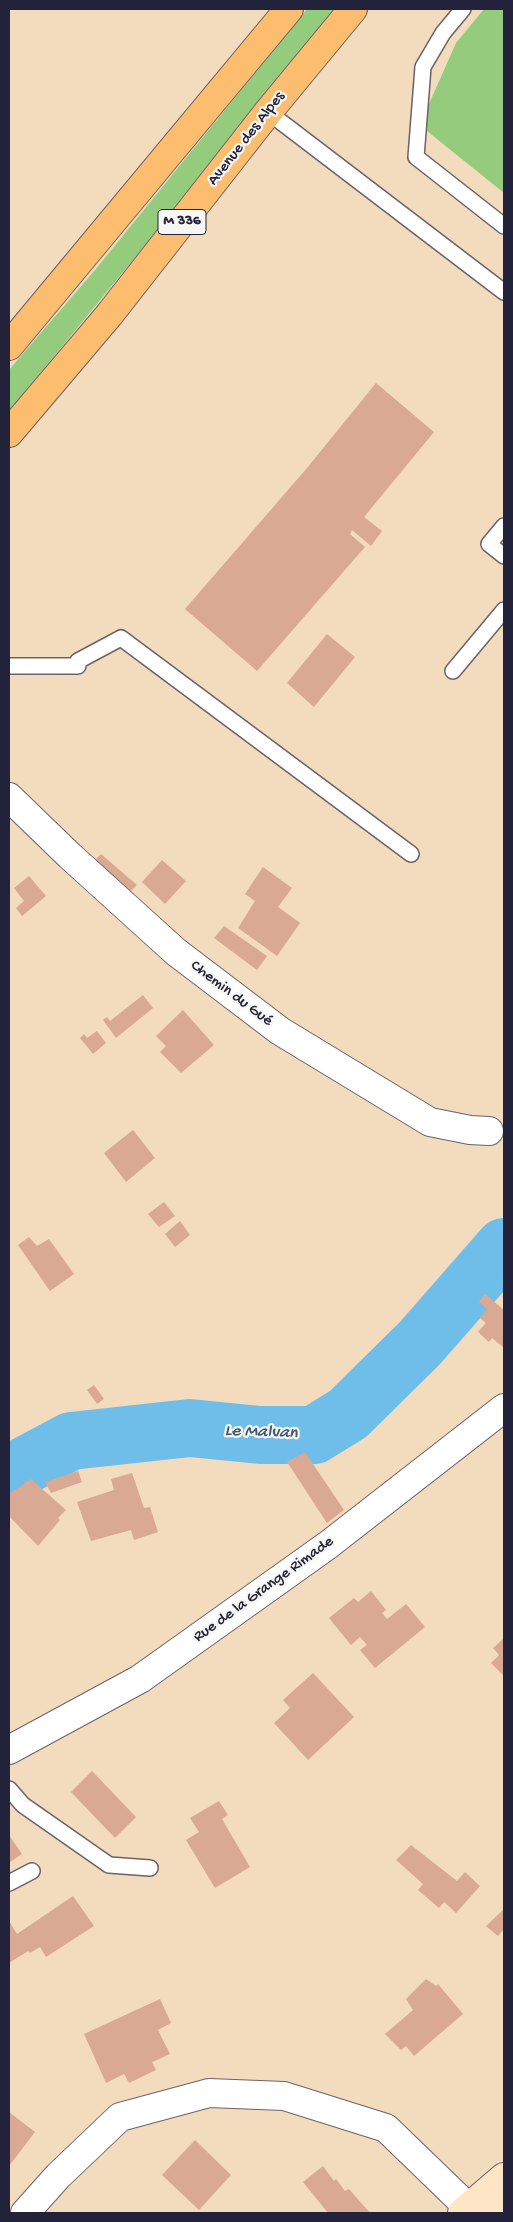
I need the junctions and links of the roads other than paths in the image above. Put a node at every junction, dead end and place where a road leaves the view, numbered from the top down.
1 (289, 9) edge
2 (353, 9) edge
3 (464, 9) edge
4 (268, 112) junction
5 (504, 226) edge
6 (504, 292) edge
7 (9, 346) edge
8 (9, 433) edge
9 (504, 526) edge
10 (504, 556) edge
11 (504, 610) edge
12 (9, 666) edge
13 (453, 671) dead end
14 (9, 797) edge
15 (411, 854) dead end
16 (489, 1131) dead end
17 (504, 1408) edge
18 (9, 1750) edge
19 (9, 1789) edge
20 (150, 1868) dead end
21 (32, 1871) dead end
22 (9, 1883) edge
23 (504, 2177) edge
24 (504, 2204) edge
25 (474, 2212) edge
26 (25, 2213) edge

1 - 7 main road
2 - 4 main road, Avenue des Alpes / M 336
3 - 5 lane
4 - 6 lane
4 - 8 main road, Avenue des Alpes / M 336
9 - 10 lane
11 - 13 lane
12 - 15 lane
14 - 16 street, Chemin du Gué
17 - 18 street, Rue de la Grange Rimade
19 - 20 lane
21 - 22 lane
23 - 25 main road
24 - 25 main road
25 - 26 street

